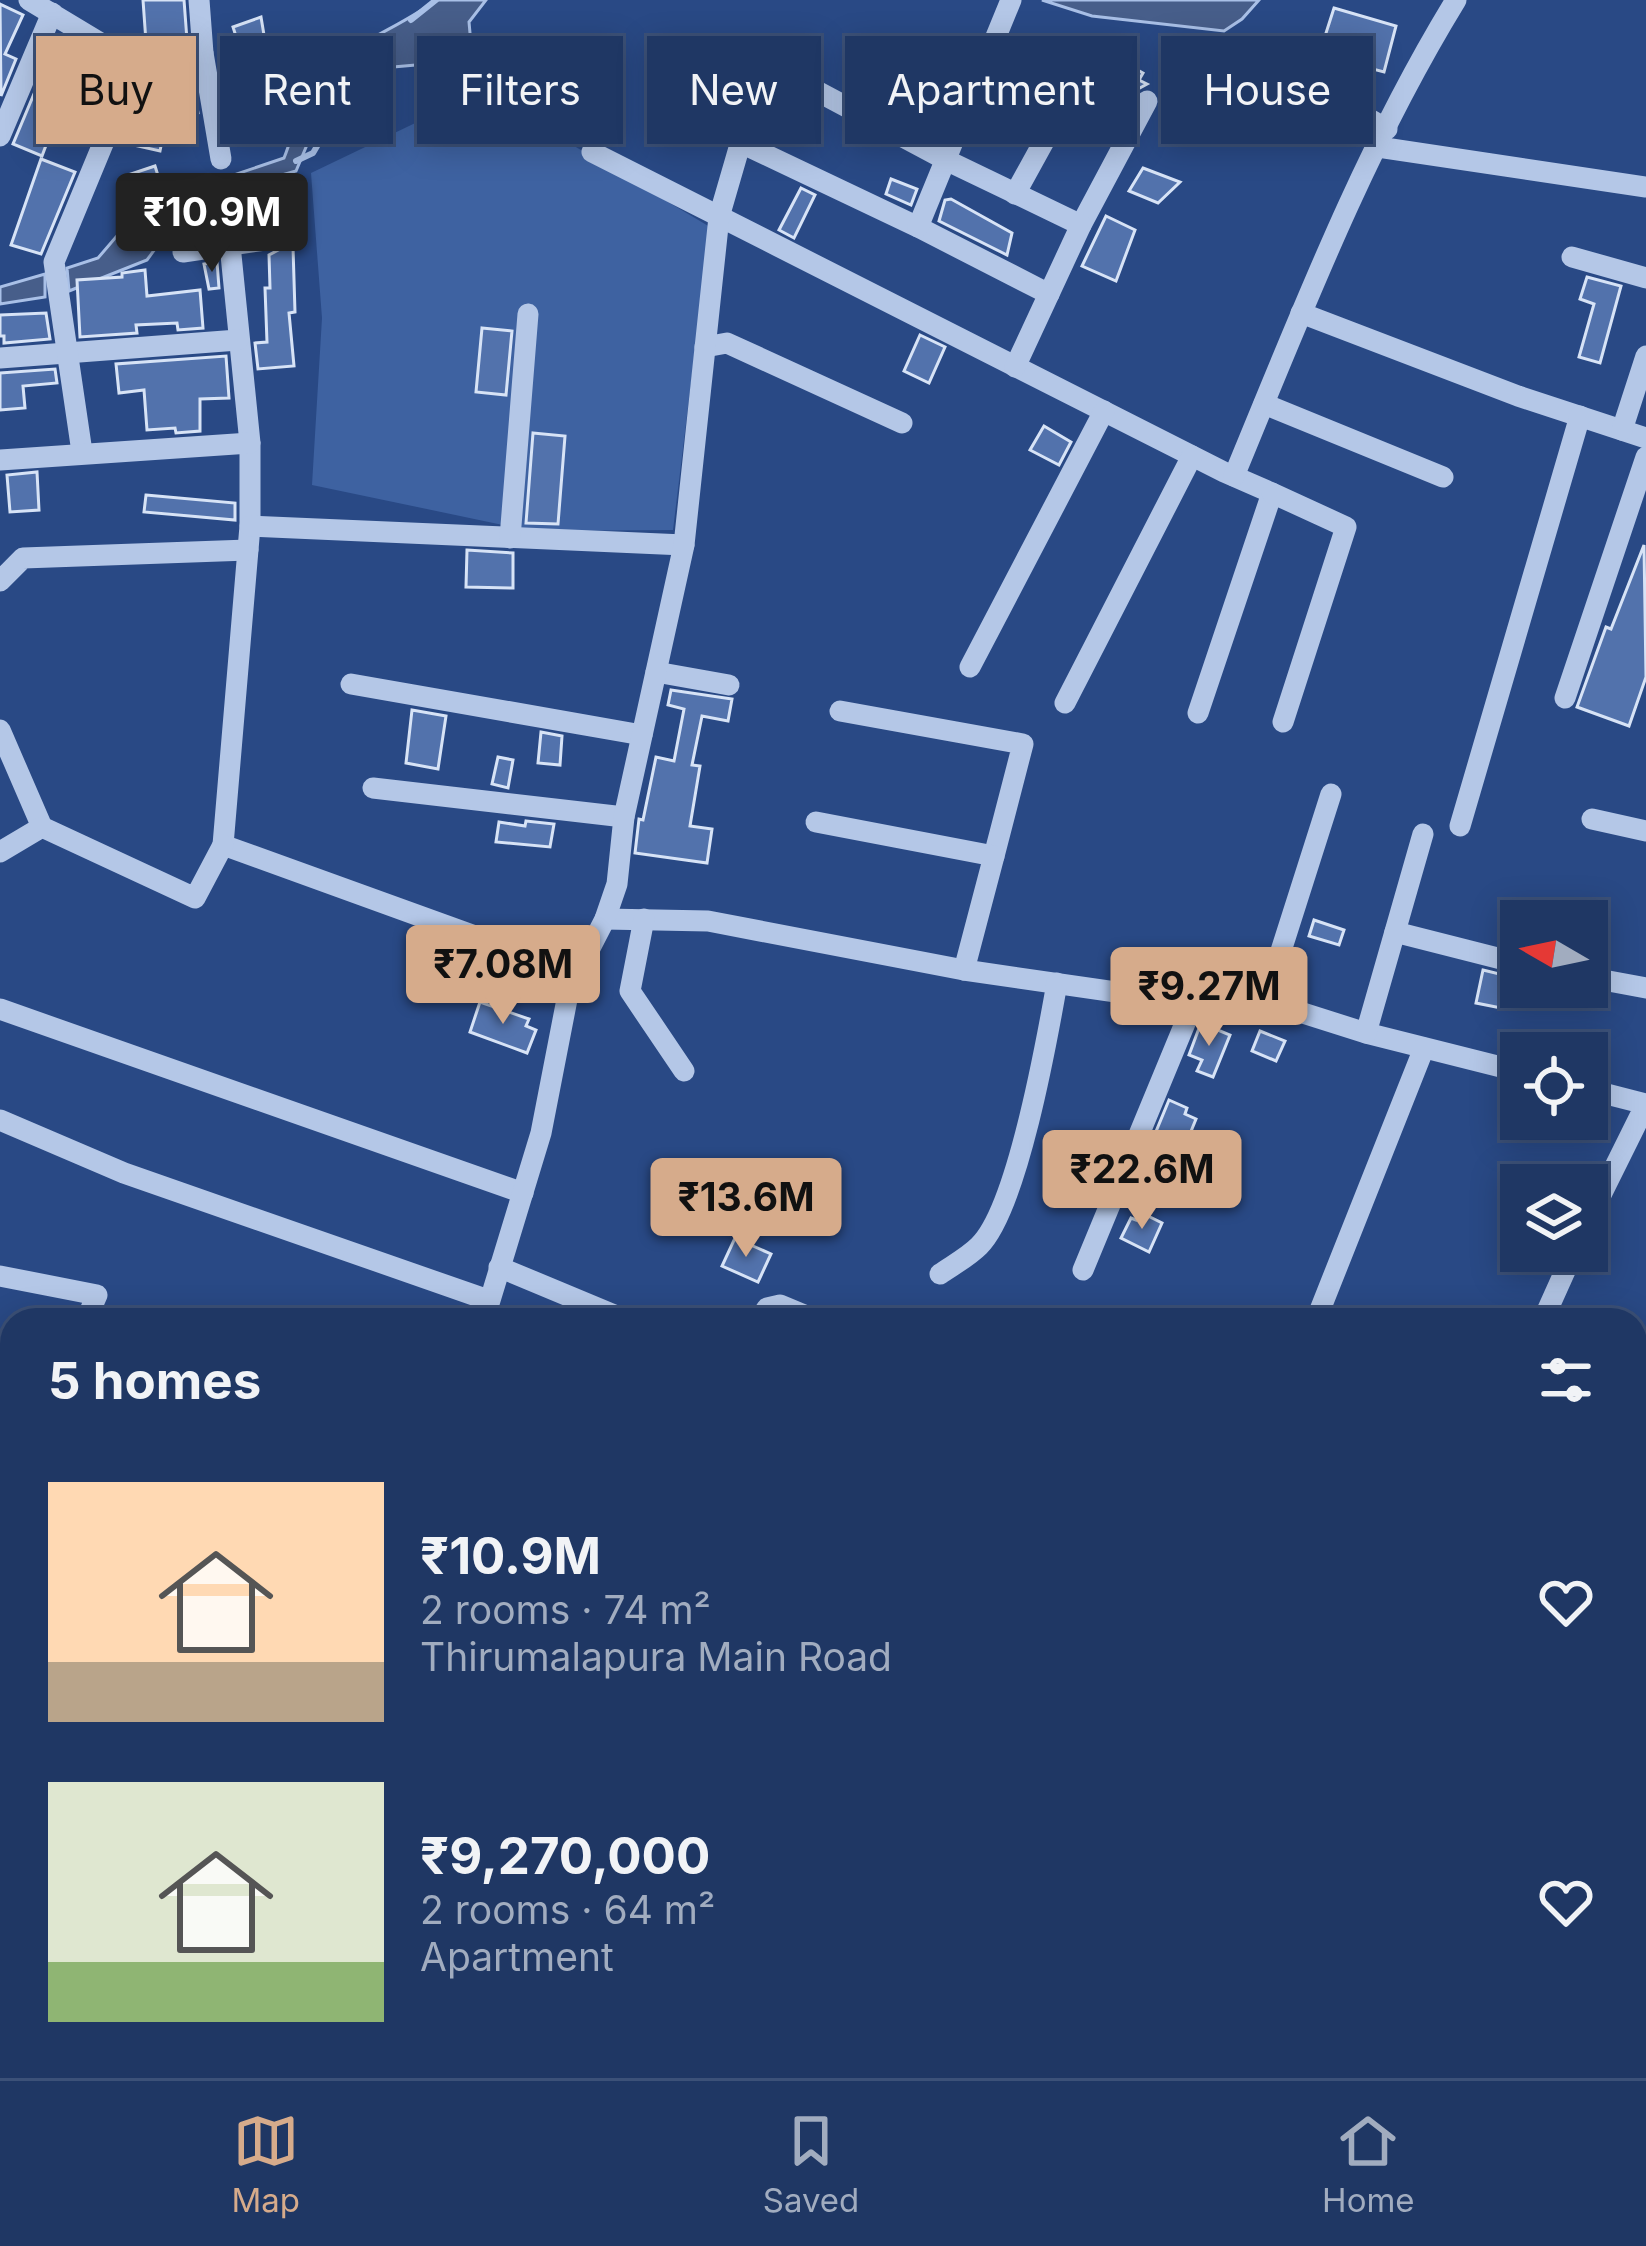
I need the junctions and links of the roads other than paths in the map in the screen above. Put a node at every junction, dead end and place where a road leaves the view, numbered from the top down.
1 (29, 0) edge
2 (199, 0) edge
3 (1011, 0) edge
4 (1456, 0) edge
5 (52, 13) junction
6 (89, 36) edge
7 (997, 36) edge
8 (203, 53) junction
9 (196, 56) edge
10 (821, 93) edge
11 (1147, 101) dead end
12 (1373, 128) edge
13 (0, 136) edge
14 (1383, 138) junction
15 (105, 144) edge
16 (741, 144) edge
17 (743, 144) edge
18 (955, 144) edge
19 (1043, 144) edge
20 (592, 152) dead end
21 (221, 159) dead end
22 (948, 161) junction
23 (1646, 187) edge
24 (1016, 194) junction
25 (719, 217) junction
26 (1082, 225) junction
27 (918, 227) junction
28 (272, 239) dead end
29 (230, 245) junction
30 (183, 252) dead end
31 (1572, 257) dead end
32 (1646, 278) edge
33 (1048, 294) junction
34 (1301, 313) junction
35 (528, 314) dead end
36 (238, 340) junction
37 (705, 347) junction
38 (66, 352) junction
39 (1646, 356) edge
40 (0, 358) edge
41 (1015, 367) junction
42 (1264, 404) junction
43 (1104, 412) junction
44 (1580, 416) junction
45 (902, 423) dead end
46 (1622, 430) junction
47 (1646, 438) edge
48 (250, 442) junction
49 (82, 452) junction
50 (1192, 456) junction
51 (1646, 457) edge
52 (0, 460) edge
53 (1234, 476) junction
54 (1443, 477) dead end
55 (1273, 493) junction
56 (250, 526) junction
57 (510, 538) junction
58 (684, 545) junction
59 (248, 550) junction
60 (0, 581) edge
61 (970, 667) dead end
62 (656, 671) junction
63 (351, 684) dead end
64 (728, 686) dead end
65 (1565, 698) dead end
66 (1065, 703) dead end
67 (840, 711) dead end
68 (1198, 713) dead end
69 (1283, 722) dead end
70 (0, 730) edge
71 (642, 735) junction
72 (373, 788) dead end
73 (1331, 794) dead end
74 (624, 818) junction
75 (1592, 819) dead end
76 (816, 822) dead end
77 (1460, 826) dead end
78 (42, 827) junction
79 (1646, 831) edge
80 (1423, 834) dead end
81 (223, 845) junction
82 (0, 852) edge
83 (994, 856) junction
84 (605, 919) junction
85 (644, 919) junction
86 (1395, 932) junction
87 (1500, 959) edge
88 (964, 970) junction
89 (578, 973) junction
90 (1608, 981) edge
91 (1057, 983) junction
92 (1646, 988) edge
93 (1265, 1001) junction
94 (1193, 1004) junction
95 (0, 1010) edge
96 (1366, 1034) junction
97 (1424, 1048) junction
98 (1500, 1067) edge
99 (684, 1071) dead end
100 (1608, 1094) edge
101 (1646, 1104) edge
102 (0, 1120) edge
103 (1608, 1181) edge
104 (524, 1193) junction
105 (499, 1267) junction
106 (1083, 1270) dead end
107 (1565, 1272) edge
108 (940, 1274) dead end
109 (0, 1276) edge
110 (91, 1308) edge
111 (481, 1308) edge
112 (487, 1308) edge
113 (597, 1308) edge
114 (1321, 1308) edge
115 (1548, 1308) edge

1 - 5 street
2 - 8 street
3 - 7 street
4 - 14 street
5 - 6 street
5 - 13 street
8 - 9 street
8 - 21 street
10 - 22 street
11 - 26 street
12 - 14 street
14 - 23 street
14 - 34 street
15 - 38 street
16 - 25 street
17 - 27 street
18 - 22 street
19 - 24 street
20 - 25 street
22 - 24 street
22 - 27 street
24 - 26 street
25 - 37 street
25 - 41 street
26 - 33 street
27 - 33 street
28 - 29 street
29 - 30 street
29 - 36 street
31 - 32 street
33 - 41 street
34 - 42 street
34 - 44 street
35 - 57 street
36 - 38 street
36 - 48 street
37 - 45 street
37 - 58 street
38 - 40 street
38 - 49 street
39 - 46 street
41 - 43 street
42 - 53 street
42 - 54 street
43 - 50 street
43 - 61 street
44 - 46 street
44 - 77 street
46 - 47 street
48 - 49 street
48 - 56 street
49 - 52 street
50 - 53 street
50 - 66 street
51 - 65 street
53 - 55 street
55 - 68 street
55 - 69 street
56 - 57 street
56 - 59 street
57 - 58 street
58 - 62 street
59 - 60 street
59 - 81 street
62 - 64 street
62 - 71 street
63 - 71 street
67 - 83 street
70 - 78 street
71 - 74 street
72 - 74 street
73 - 93 street
74 - 84 street
75 - 79 street
76 - 83 street
78 - 81 street
78 - 82 street
80 - 86 street
81 - 89 street
83 - 88 street
84 - 85 street
84 - 89 street
85 - 88 street
85 - 99 street
86 - 87 street
86 - 96 street
88 - 91 street
89 - 104 street
90 - 92 street
91 - 94 street
91 - 108 street
93 - 94 street
93 - 96 street
94 - 106 street
95 - 104 street
96 - 97 street
97 - 98 street
97 - 114 street
100 - 101 street
101 - 103 street
102 - 111 street
104 - 105 street
105 - 112 street
105 - 113 street
107 - 115 street
109 - 110 street

